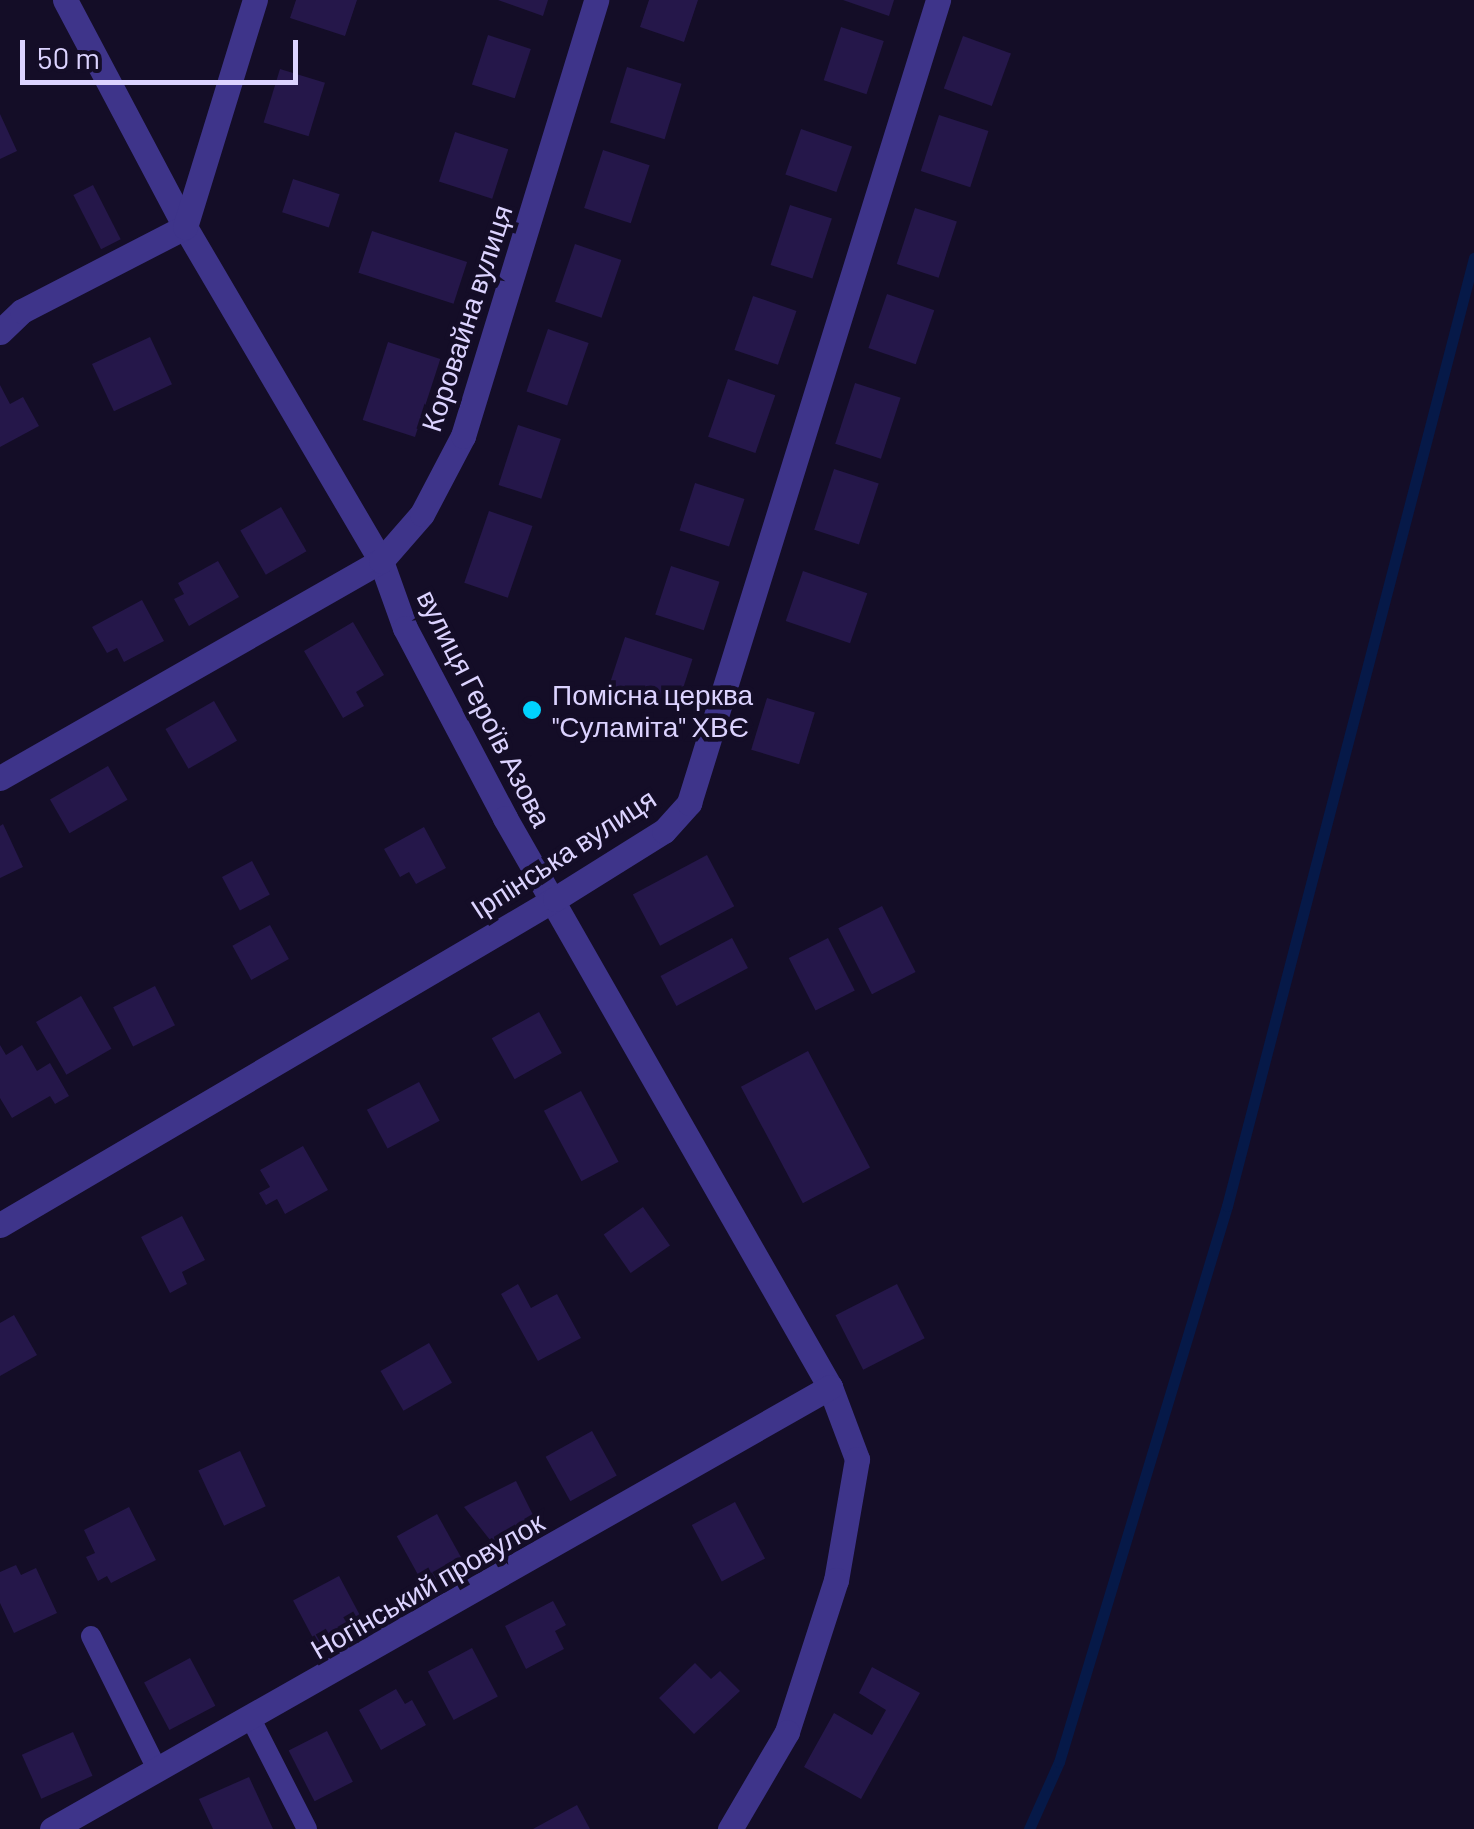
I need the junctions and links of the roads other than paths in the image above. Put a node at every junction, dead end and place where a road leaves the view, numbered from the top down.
1 (65, 0) edge
2 (255, 0) edge
3 (596, 0) edge
4 (938, 0) edge
5 (185, 227) junction
6 (0, 332) edge
7 (381, 561) junction
8 (0, 778) edge
9 (555, 899) junction
10 (0, 1225) edge
11 (830, 1387) junction
12 (91, 1636) dead end
13 (252, 1720) junction
14 (158, 1771) junction
15 (52, 1829) edge
16 (307, 1829) edge
17 (730, 1829) edge

1 - 5 street, вулиця Героїв Азова
2 - 5 street
3 - 7 street, Коровайна вулиця
4 - 9 street, Ірпінська вулиця
5 - 6 street
5 - 7 street, вулиця Героїв Азова
7 - 8 street, Коровайна вулиця
7 - 9 street, вулиця Героїв Азова
9 - 10 street, Ірпінська вулиця
9 - 11 street, вулиця Героїв Азова
11 - 13 street, Ногінський провулок
11 - 17 street, вулиця Героїв Азова
12 - 14 lane
13 - 14 street, Ногінський провулок
13 - 16 lane
14 - 15 street, Ногінський провулок

